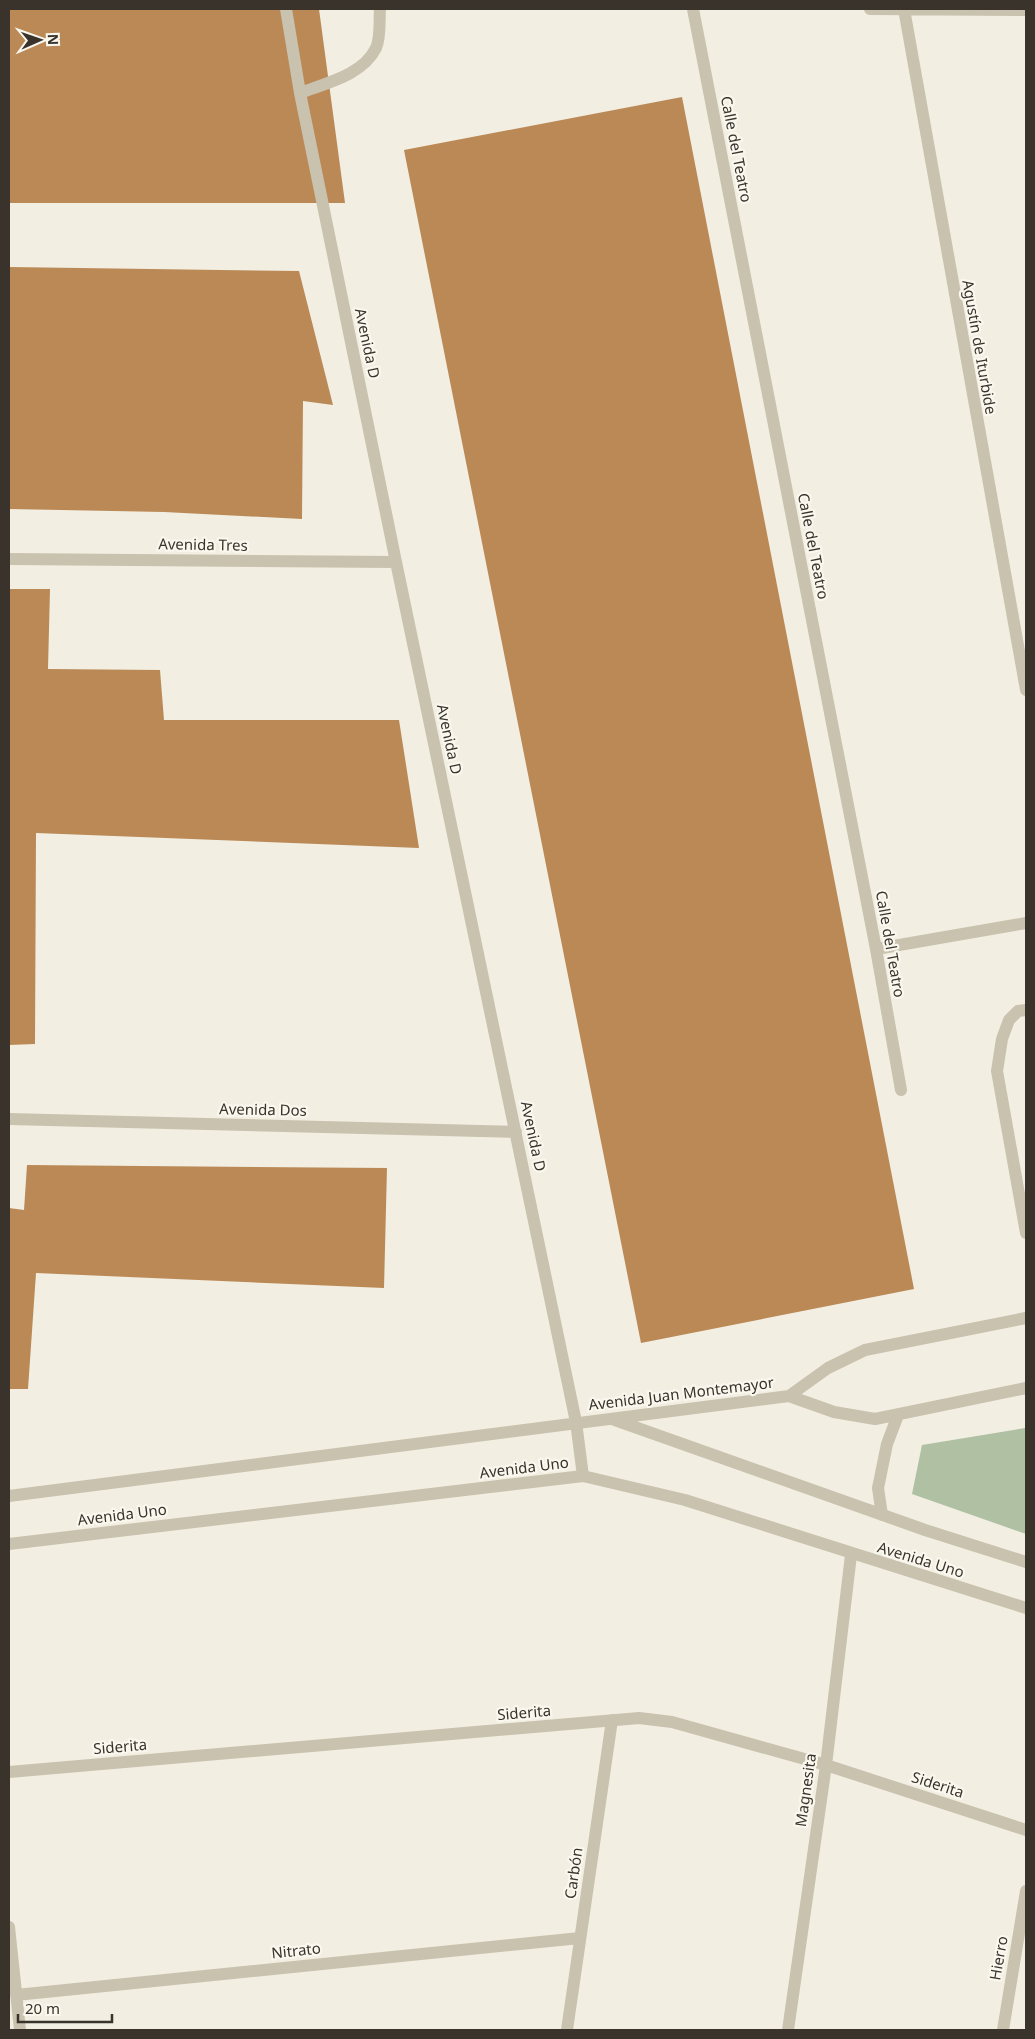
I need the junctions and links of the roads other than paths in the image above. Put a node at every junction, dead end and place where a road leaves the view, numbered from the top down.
1 (286, 9) edge
2 (380, 9) edge
3 (693, 9) edge
4 (870, 9) edge
5 (904, 9) edge
6 (1026, 10) edge
7 (300, 93) junction
8 (9, 559) edge
9 (396, 562) junction
10 (1026, 690) edge
11 (1026, 923) edge
12 (876, 949) junction
13 (1026, 1010) edge
14 (901, 1090) dead end
15 (9, 1119) edge
16 (516, 1132) junction
17 (1026, 1234) edge
18 (1026, 1318) edge
19 (1026, 1388) edge
20 (789, 1396) junction
21 (898, 1415) junction
22 (610, 1418) junction
23 (576, 1422) junction
24 (583, 1476) junction
25 (9, 1496) edge
26 (882, 1515) junction
27 (9, 1544) edge
28 (851, 1554) junction
29 (1026, 1562) edge
30 (1026, 1608) edge
31 (612, 1720) junction
32 (826, 1765) junction
33 (9, 1772) edge
34 (1026, 1830) edge
35 (1026, 1891) edge
36 (9, 1927) edge
37 (580, 1938) junction
38 (16, 1995) junction
39 (20, 2030) edge
40 (567, 2030) edge
41 (788, 2030) edge
42 (1003, 2030) edge

1 - 7 street, Avenida D
2 - 7 street
3 - 12 street, Calle del Teatro
4 - 5 street
5 - 6 street
5 - 10 street, Agustín de Iturbide
7 - 9 street, Avenida D
8 - 9 street, Avenida Tres
9 - 16 street, Avenida D
11 - 12 street
12 - 14 street, Calle del Teatro
13 - 17 street
15 - 16 street, Avenida Dos
16 - 23 street, Avenida D
18 - 20 street, Avenida Juan Montemayor
19 - 21 street, Avenida Juan Montemayor
20 - 21 street, Avenida Juan Montemayor
20 - 22 street, Avenida Juan Montemayor
21 - 26 street
22 - 23 street, Avenida Juan Montemayor
22 - 26 street, Avenida Uno
23 - 24 street, Avenida D
23 - 25 street
24 - 27 street, Avenida Uno
24 - 28 street, Avenida Uno
26 - 29 street, Avenida Uno
28 - 30 street, Avenida Uno
28 - 32 street, Magnesita
31 - 32 street, Siderita
31 - 33 street, Siderita
31 - 37 street, Carbón
32 - 34 street, Siderita
32 - 41 street, Magnesita
35 - 42 street, Hierro
36 - 38 street
37 - 38 street, Nitrato
37 - 40 street, Carbón
38 - 39 street

